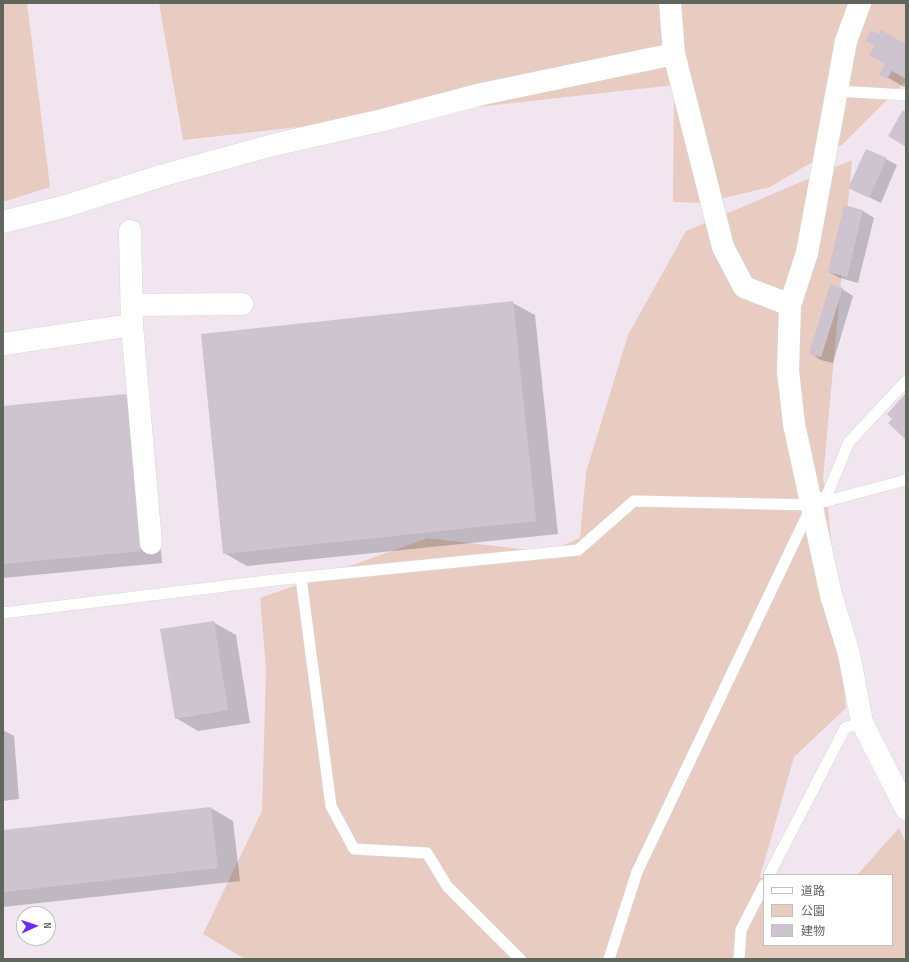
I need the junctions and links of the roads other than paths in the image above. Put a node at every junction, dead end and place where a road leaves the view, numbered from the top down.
1 (670, 3) edge
2 (860, 3) edge
3 (674, 54) junction
4 (837, 91) junction
5 (906, 95) edge
6 (3, 222) edge
7 (130, 231) dead end
8 (242, 304) dead end
9 (790, 305) junction
10 (132, 315) junction
11 (3, 344) edge
12 (906, 381) edge
13 (906, 480) edge
14 (812, 505) junction
15 (151, 543) dead end
16 (301, 578) junction
17 (3, 614) edge
18 (862, 722) junction
19 (906, 810) edge
20 (770, 874) edge
21 (763, 887) edge
22 (520, 959) edge
23 (609, 959) edge
24 (739, 959) edge

1 - 3 street
2 - 4 street
3 - 6 street
3 - 9 street
4 - 5 lane
4 - 9 street
7 - 10 street
8 - 10 street
9 - 14 street
10 - 11 street
10 - 15 street
12 - 14 lane
13 - 14 lane
14 - 16 lane
14 - 18 street
14 - 23 lane
16 - 17 lane
16 - 22 lane
18 - 19 street
18 - 20 lane
21 - 24 lane

